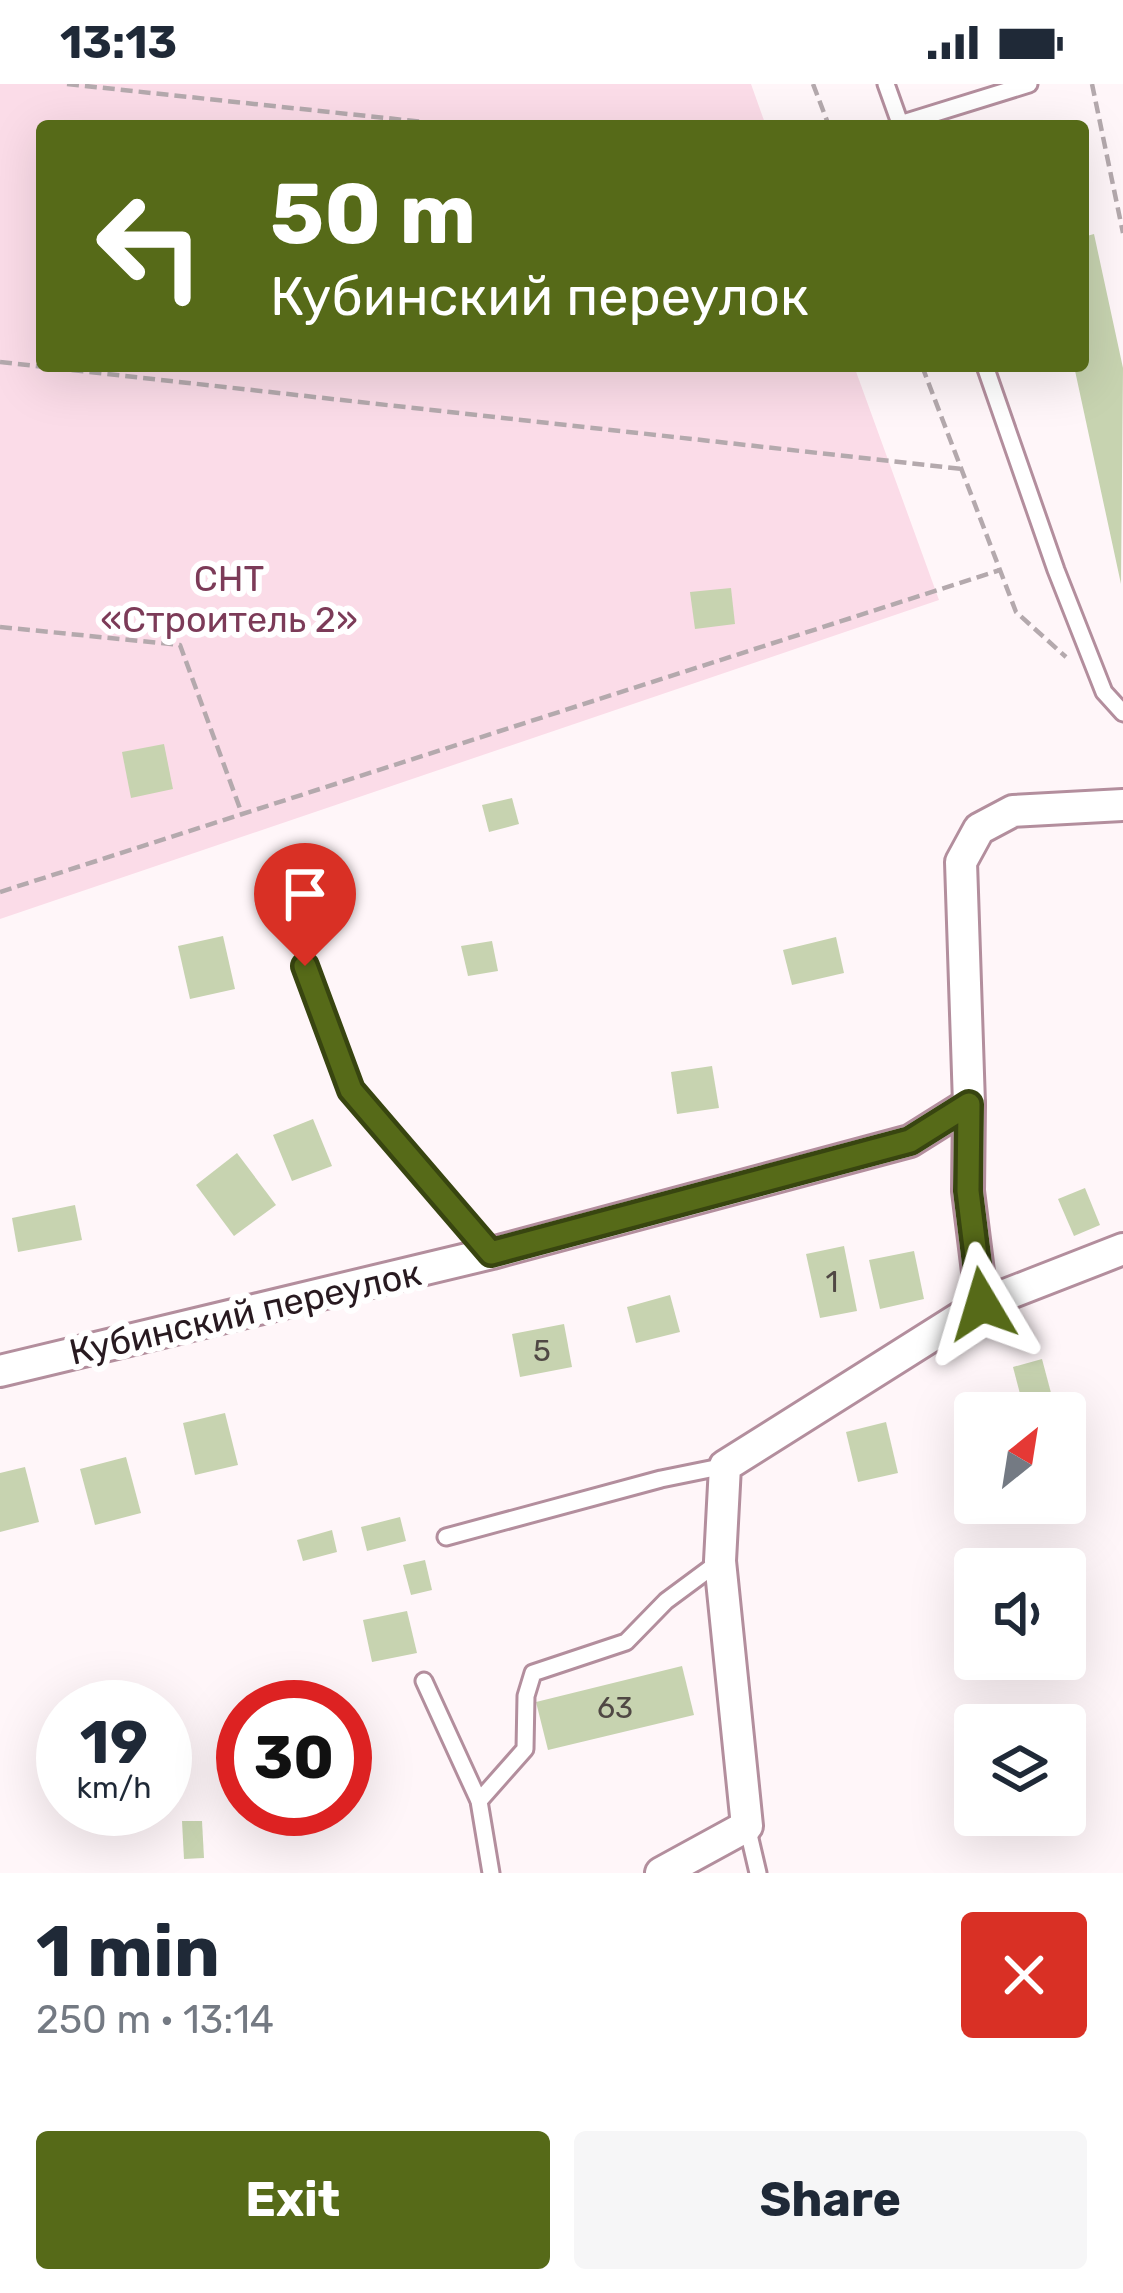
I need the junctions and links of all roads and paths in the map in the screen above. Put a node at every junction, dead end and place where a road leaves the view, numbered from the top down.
1 (67, 84) edge
2 (813, 84) edge
3 (886, 84) edge
4 (1028, 84) edge
5 (1092, 84) edge
6 (405, 120) edge
7 (827, 120) edge
8 (899, 120) edge
9 (916, 120) edge
10 (1123, 233) edge
11 (0, 362) edge
12 (36, 366) edge
13 (90, 372) edge
14 (924, 372) edge
15 (987, 372) edge
16 (962, 469) junction
17 (1000, 570) junction
18 (0, 627) edge
19 (1069, 660) dead end
20 (1123, 712) edge
21 (1123, 805) edge
22 (242, 814) junction
23 (0, 892) edge
24 (305, 966) dead end
25 (969, 1104) junction
26 (1123, 1249) edge
27 (491, 1253) junction
28 (982, 1304) junction
29 (0, 1371) edge
30 (725, 1466) junction
31 (446, 1538) dead end
32 (720, 1561) junction
33 (424, 1681) dead end
34 (479, 1801) junction
35 (746, 1826) junction
36 (491, 1873) edge
37 (661, 1873) edge
38 (758, 1873) edge

1 - 6 path
2 - 7 path
3 - 8 lane
4 - 9 lane
5 - 10 path
11 - 12 path
13 - 16 path
14 - 16 path
15 - 20 lane
16 - 17 path
17 - 19 path
17 - 22 path
18 - 22 path
21 - 25 street
22 - 23 path
24 - 27 lane
25 - 27 street, Кубинский переулок
25 - 28 street
26 - 28 street
27 - 29 street, Кубинский переулок
28 - 30 street
30 - 31 lane
30 - 32 street
32 - 34 lane
32 - 35 street
33 - 34 lane
34 - 36 lane
35 - 37 street
35 - 38 lane

